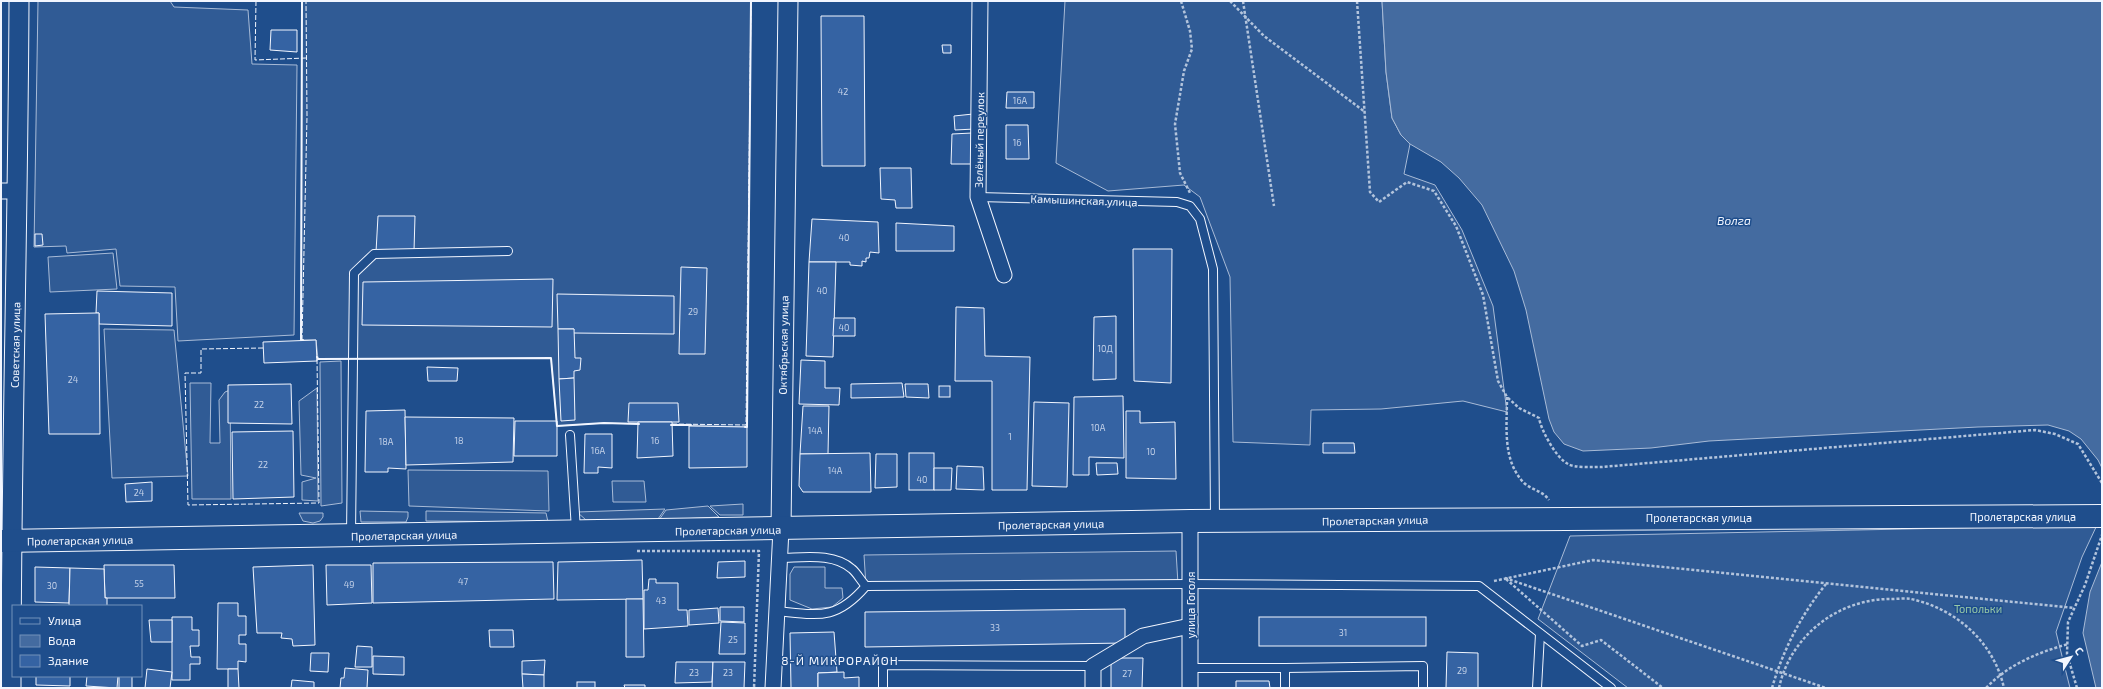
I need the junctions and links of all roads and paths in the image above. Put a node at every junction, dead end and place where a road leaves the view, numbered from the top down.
1 (19, 1) edge
2 (788, 1) edge
3 (980, 1) edge
4 (1182, 1) edge
5 (1230, 1) edge
6 (1243, 1) edge
7 (1357, 1) edge
8 (1246, 17) junction
9 (1365, 112) junction
10 (10, 191) edge
11 (978, 197) junction
12 (1274, 206) dead end
13 (1192, 208) junction
14 (508, 250) dead end
15 (1004, 275) dead end
16 (1507, 397) junction
17 (570, 435) dead end
18 (2102, 483) edge
19 (1561, 512) junction
20 (2102, 516) edge
21 (1190, 521) junction
22 (1215, 521) junction
23 (781, 529) junction
24 (576, 532) junction
25 (2102, 535) edge
26 (351, 536) junction
27 (6, 541) edge
28 (632, 552) dead end
29 (779, 558) junction
30 (1504, 578) junction
31 (1190, 584) junction
32 (1826, 584) junction
33 (866, 586) junction
34 (2074, 608) junction
35 (777, 611) junction
36 (1190, 626) junction
37 (1540, 634) junction
38 (2068, 644) junction
39 (1093, 666) junction
40 (1190, 668) junction
41 (1285, 668) junction
42 (1777, 670) junction
43 (1782, 673) junction
44 (2001, 674) junction
45 (11, 688) edge
46 (754, 688) edge
47 (773, 688) edge
48 (882, 688) edge
49 (1093, 688) edge
50 (1190, 688) edge
51 (1285, 688) edge
52 (1423, 688) edge
53 (1537, 688) edge
54 (1611, 688) edge
55 (1663, 688) edge
56 (1772, 688) edge
57 (1779, 688) edge
58 (1826, 688) edge
59 (1986, 688) edge
60 (2004, 688) edge
61 (2077, 688) edge

1 - 10 street, Советская улица
2 - 23 street, Октябрьская улица
3 - 11 street, Зелёный переулок
4 - 13 path
5 - 8 path
6 - 8 path
7 - 9 path
8 - 9 path
8 - 12 path
9 - 16 path
10 - 27 street, Советская улица
11 - 13 lane, Камышинская улица
11 - 15 street, Зелёный переулок
13 - 22 lane
14 - 26 lane
16 - 18 path
16 - 19 path
17 - 24 lane
19 - 20 main road, Пролетарская улица
19 - 22 main road, Пролетарская улица
21 - 22 main road, Пролетарская улица
21 - 23 main road, Пролетарская улица
21 - 31 street, улица Гоголя
23 - 24 main road, Пролетарская улица
23 - 29 street, Октябрьская улица
24 - 26 main road, Пролетарская улица
25 - 34 path
26 - 27 main road, Пролетарская улица
27 - 45 street, Советская улица
28 - 46 path
29 - 33 lane
29 - 35 street, Октябрьская улица
30 - 32 path
30 - 42 path
30 - 55 path
31 - 33 lane
31 - 36 street, улица Гоголя
31 - 37 lane
32 - 34 path
32 - 42 path
33 - 35 lane
34 - 38 path
35 - 47 street, Октябрьская улица
36 - 39 street
36 - 40 street, улица Гоголя
37 - 53 lane
37 - 54 lane
38 - 44 path
38 - 61 path
39 - 48 lane
39 - 49 street
40 - 41 lane
40 - 50 street, улица Гоголя
41 - 51 lane
41 - 52 lane
42 - 43 path
42 - 56 path
43 - 44 path
43 - 57 path
43 - 58 path
44 - 59 path
44 - 60 path

